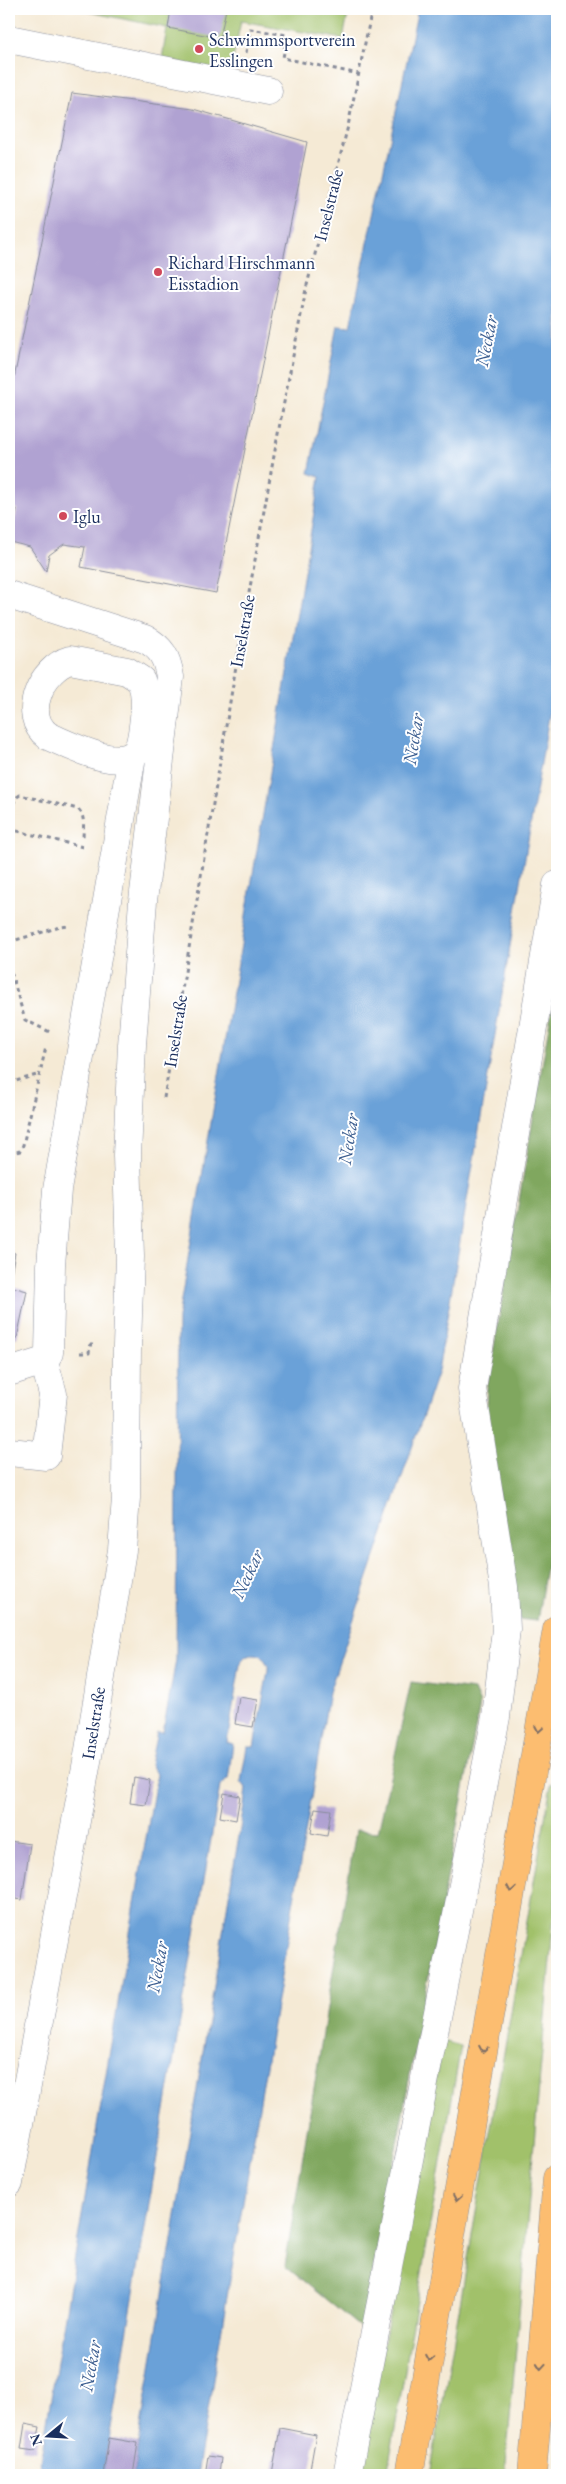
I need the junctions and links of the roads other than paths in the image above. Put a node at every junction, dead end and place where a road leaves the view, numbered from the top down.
1 (9, 39) edge
2 (268, 92) dead end
3 (9, 595) edge
4 (144, 747) junction
5 (557, 885) edge
6 (47, 1357) junction
7 (9, 1372) edge
8 (10, 1452) edge
9 (557, 1629) edge
10 (557, 2178) edge
11 (9, 2183) edge
12 (347, 2475) edge
13 (409, 2475) edge
14 (532, 2475) edge

1 - 2 lane
3 - 4 lane
4 - 6 lane
4 - 11 lane, Inselstraße
5 - 12 lane
6 - 7 lane
6 - 8 lane
9 -> 13 highway
10 -> 14 highway

